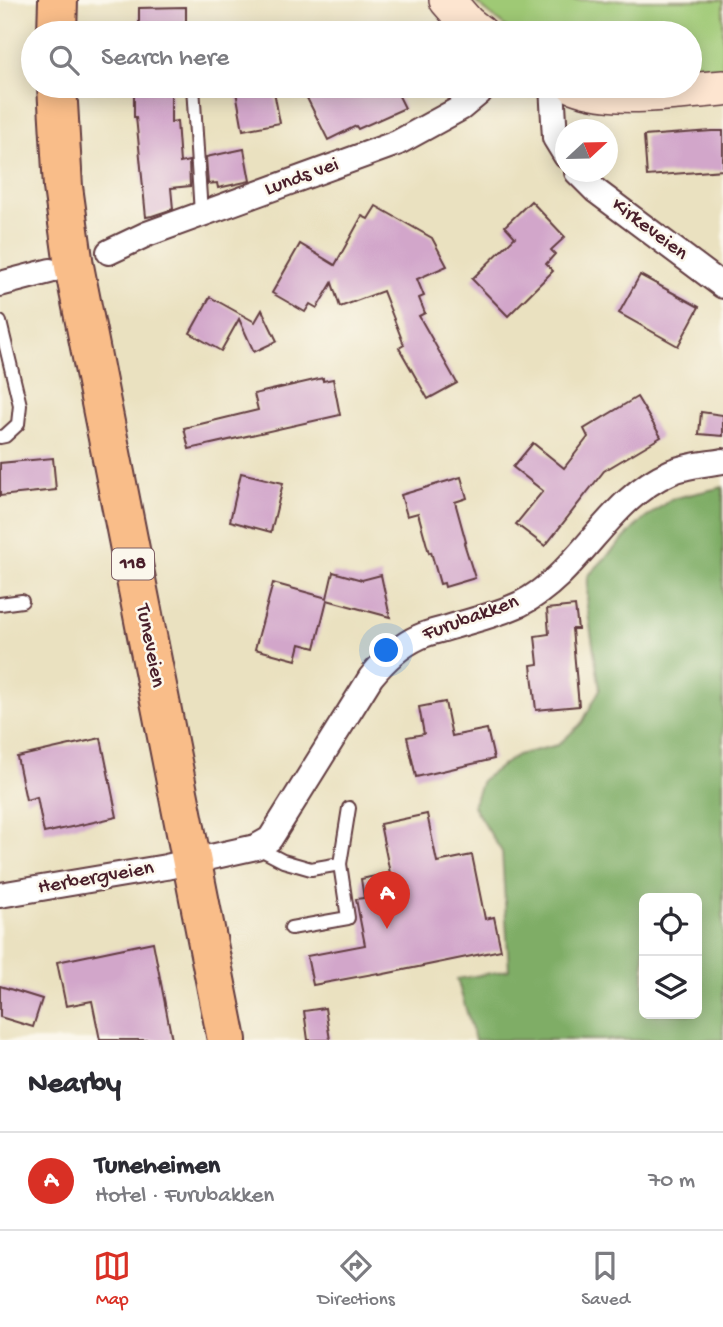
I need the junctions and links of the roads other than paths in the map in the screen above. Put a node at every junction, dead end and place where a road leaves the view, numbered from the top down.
1 (58, 0) edge
2 (447, 0) edge
3 (57, 21) edge
4 (465, 21) edge
5 (723, 88) edge
6 (702, 89) edge
7 (58, 98) edge
8 (194, 98) edge
9 (473, 98) edge
10 (553, 98) edge
11 (555, 138) edge
12 (587, 182) edge
13 (201, 214) junction
14 (109, 252) dead end
15 (50, 271) dead end
16 (0, 284) edge
17 (723, 286) edge
18 (0, 322) edge
19 (0, 437) edge
20 (723, 461) edge
21 (22, 601) dead end
22 (0, 604) edge
23 (349, 808) dead end
24 (256, 847) junction
25 (192, 861) junction
26 (340, 864) junction
27 (0, 895) edge
28 (292, 928) dead end
29 (227, 1040) edge

1 - 3 main road
2 - 4 street
5 - 6 street
7 - 25 main road, Tuneveien / 118
8 - 13 lane
9 - 13 street, Lunds vei
10 - 11 street
12 - 17 street, Kirkeveien
13 - 14 street, Lunds vei
15 - 16 street
18 - 19 lane
20 - 24 street, Furubakken
21 - 22 lane
23 - 26 lane
24 - 25 street
24 - 26 lane
25 - 27 street, Herbergveien
25 - 29 main road, Tuneveien / 118
26 - 28 lane

